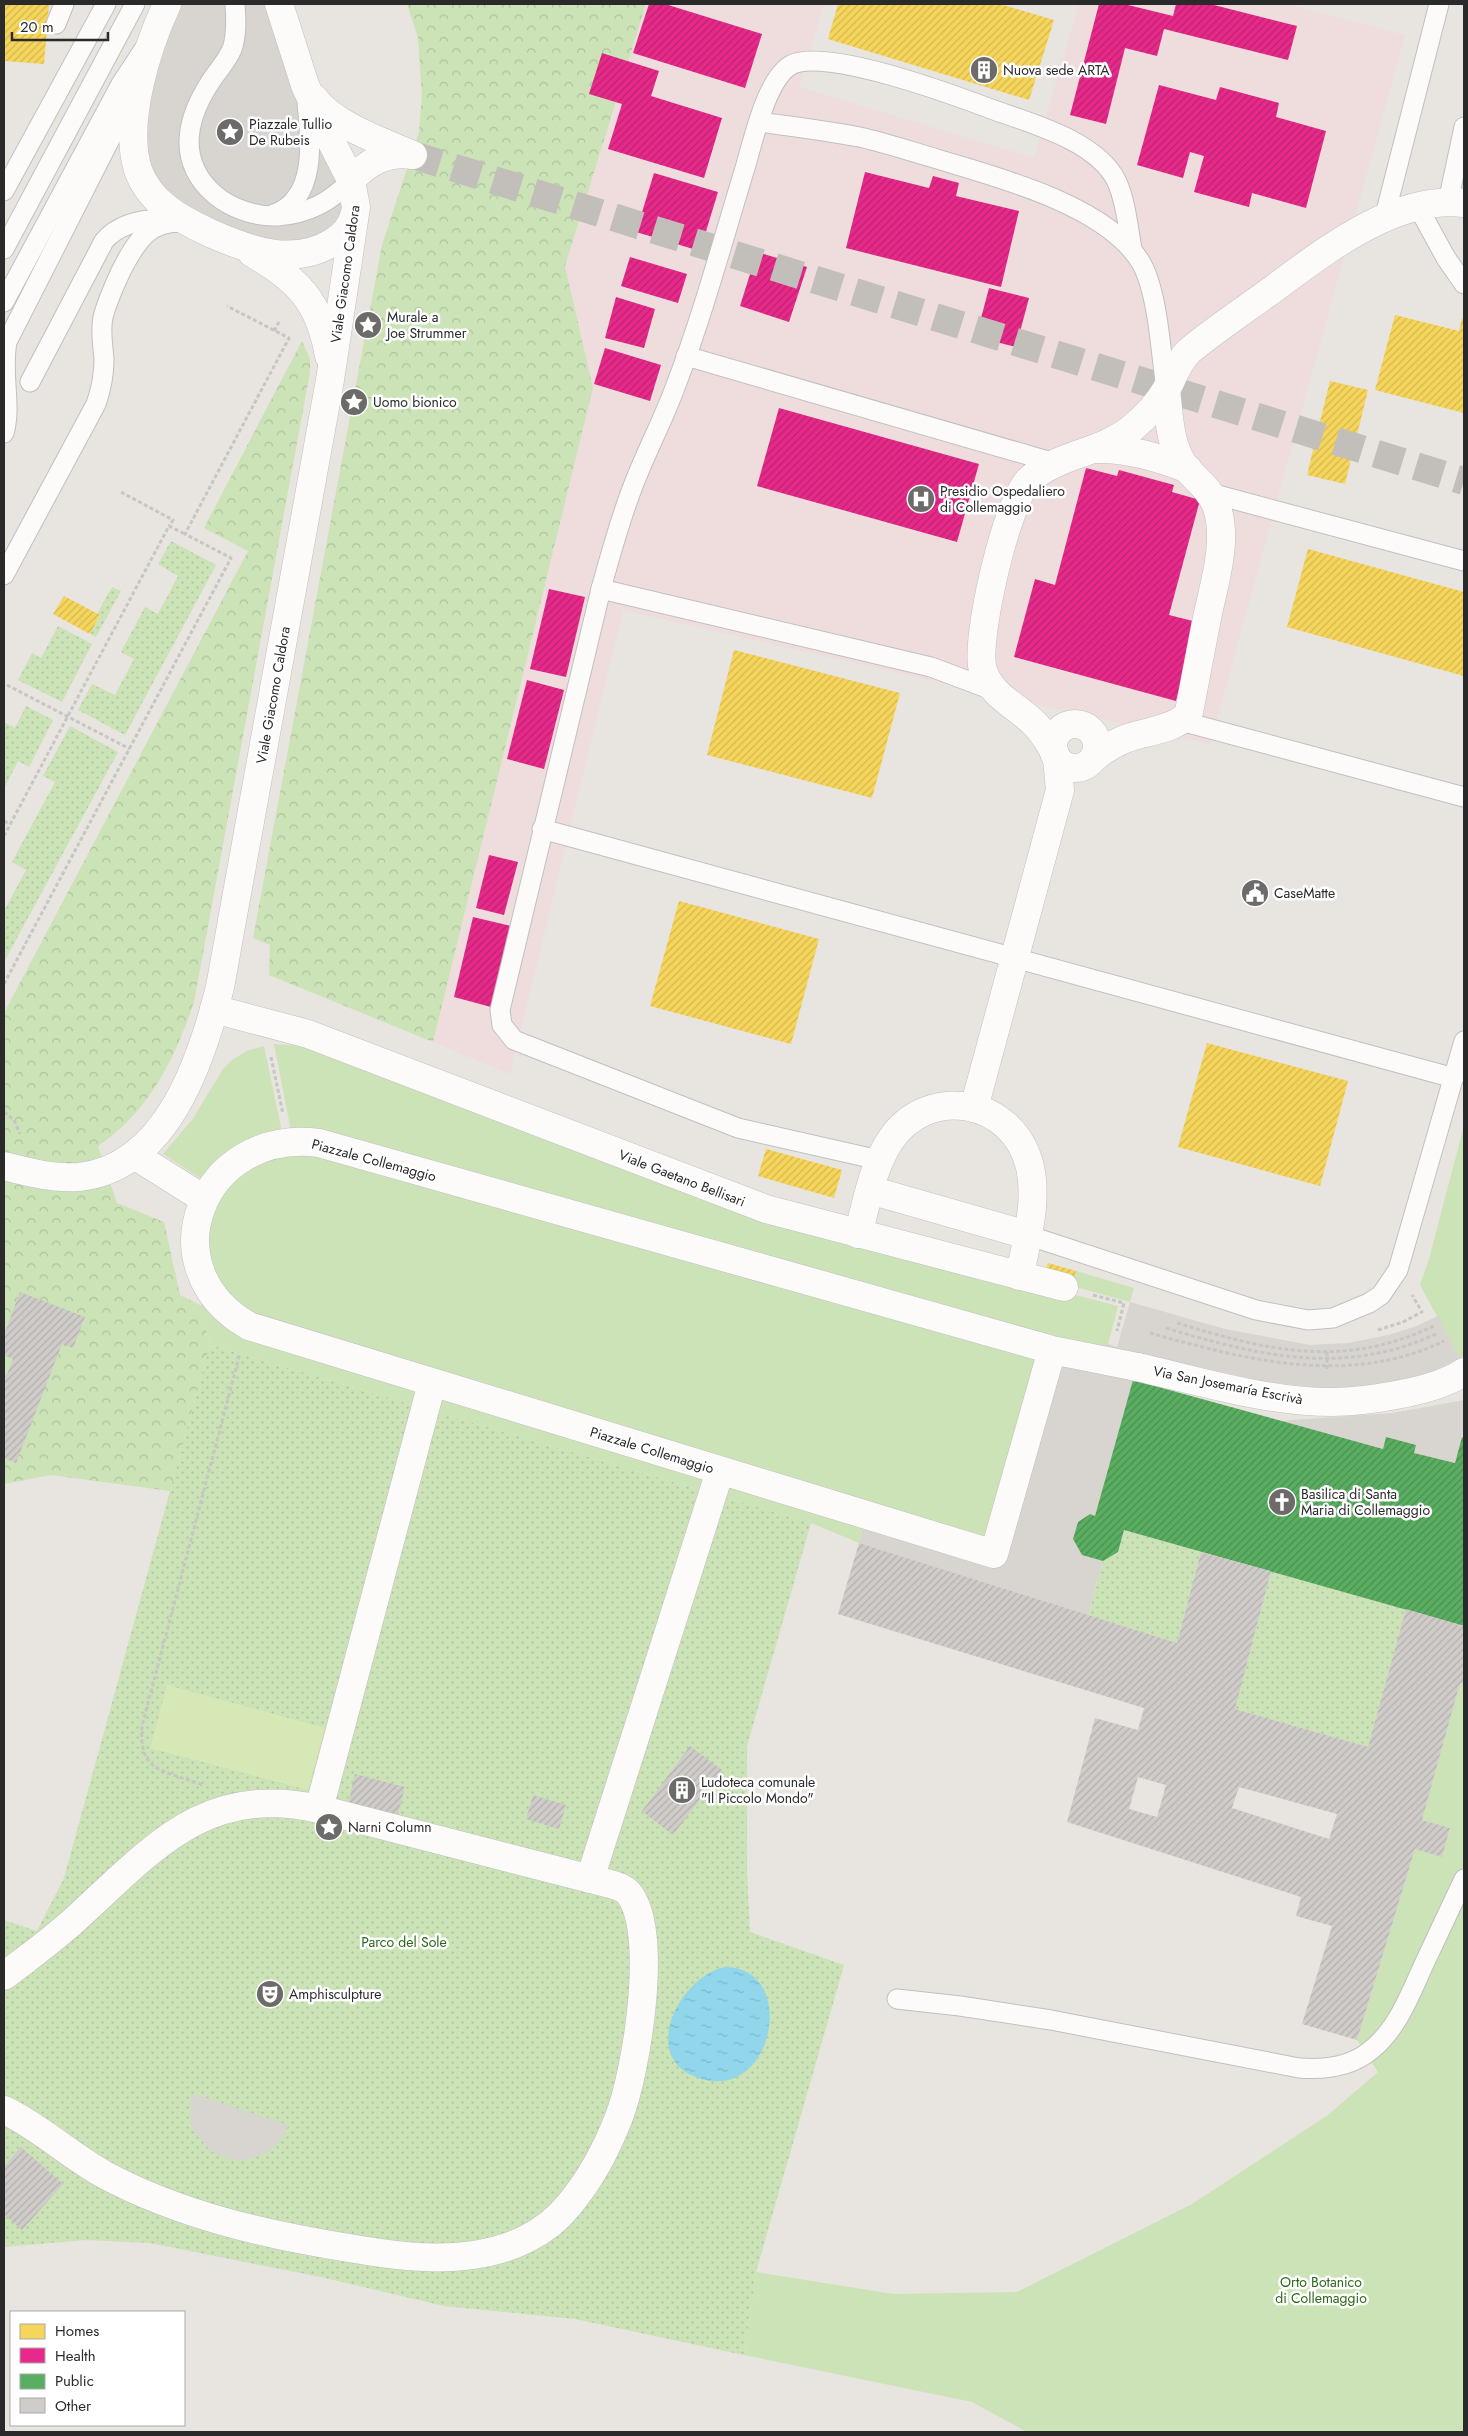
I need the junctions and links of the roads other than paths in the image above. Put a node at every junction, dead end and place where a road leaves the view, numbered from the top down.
1 (64, 4) edge
2 (106, 4) edge
3 (135, 4) edge
4 (166, 4) edge
5 (235, 4) edge
6 (279, 4) edge
7 (1438, 4) edge
8 (56, 24) dead end
9 (152, 40) junction
10 (142, 77) junction
11 (305, 85) junction
12 (760, 122) junction
13 (1464, 127) edge
14 (351, 180) junction
15 (4, 191) edge
16 (1456, 202) edge
17 (1418, 207) junction
18 (354, 215) junction
19 (266, 216) junction
20 (1384, 219) junction
21 (192, 224) junction
22 (240, 246) junction
23 (4, 249) edge
24 (1132, 249) junction
25 (1464, 284) edge
26 (4, 302) edge
27 (686, 356) junction
28 (330, 380) junction
29 (30, 382) dead end
30 (1166, 390) junction
31 (4, 433) edge
32 (1094, 449) junction
33 (1055, 463) junction
34 (1188, 469) junction
35 (1210, 494) junction
36 (1464, 561) edge
37 (4, 576) edge
38 (600, 589) junction
39 (995, 691) junction
40 (1181, 721) junction
41 (1072, 758) junction
42 (1464, 796) edge
43 (542, 829) junction
44 (1014, 959) junction
45 (214, 1009) junction
46 (1464, 1041) edge
47 (1454, 1078) junction
48 (974, 1108) junction
49 (134, 1155) junction
50 (879, 1160) junction
51 (4, 1166) edge
52 (870, 1190) junction
53 (204, 1199) junction
54 (858, 1234) junction
55 (1027, 1235) junction
56 (1020, 1276) junction
57 (1064, 1287) road end
58 (1052, 1350) junction
59 (1137, 1367) joint
60 (1464, 1372) edge
61 (432, 1383) junction
62 (720, 1471) junction
63 (319, 1809) junction
64 (590, 1879) junction
65 (1464, 1879) edge
66 (4, 1976) edge
67 (897, 1999) dead end
68 (4, 2110) edge

1 - 8 lane
2 - 15 lane
3 - 23 lane
4 - 9 street
5 - 19 lane
6 - 11 street, Viale Giacomo Caldora
7 - 20 lane
9 - 10 street
9 - 26 lane
10 - 21 street
10 - 31 lane
11 - 14 street, Viale Giacomo Caldora
11 - 14 street
11 - 19 lane
12 - 24 lane
12 - 24 lane
12 - 27 lane
13 - 16 lane
14 - 18 street, Viale Giacomo Caldora
14 - 19 lane
16 - 17 street
17 - 20 street
17 - 25 lane
18 - 22 street
18 - 28 street, Viale Giacomo Caldora
20 - 30 street
21 - 22 street
21 - 29 lane
21 - 37 lane
22 - 28 street, Viale Giacomo Caldora
24 - 30 lane
27 - 33 lane
27 - 38 lane
28 - 45 street, Viale Giacomo Caldora
30 - 32 street
30 - 34 street
32 - 33 street
32 - 34 street
33 - 39 street
34 - 35 street
35 - 36 lane
35 - 40 street
38 - 39 lane
38 - 43 lane
39 - 41 street
40 - 41 street
40 - 42 lane
41 - 44 street
43 - 44 lane
43 - 50 lane
44 - 47 lane
44 - 48 street
45 - 49 street, Viale Giacomo Caldora
45 - 54 street, Viale Gaetano Bellisari
46 - 47 lane
47 - 55 lane
48 - 50 street
48 - 55 street
49 - 51 street, Viale Giacomo Caldora
49 - 53 street
50 - 52 street
52 - 54 street
52 - 55 street
53 - 58 street, Piazzale Collemaggio
53 - 61 street, Piazzale Collemaggio
54 - 56 street, Viale Gaetano Bellisari
55 - 56 street
56 - 57 street, Viale Gaetano Bellisari
58 - 59 street, Piazzale Collemaggio
58 - 62 street, Piazzale Collemaggio
59 - 60 street, Via San Josemaría Escrivà
61 - 62 street, Piazzale Collemaggio
61 - 63 street
62 - 64 street
63 - 64 street
63 - 66 street
64 - 68 street
65 - 67 lane

